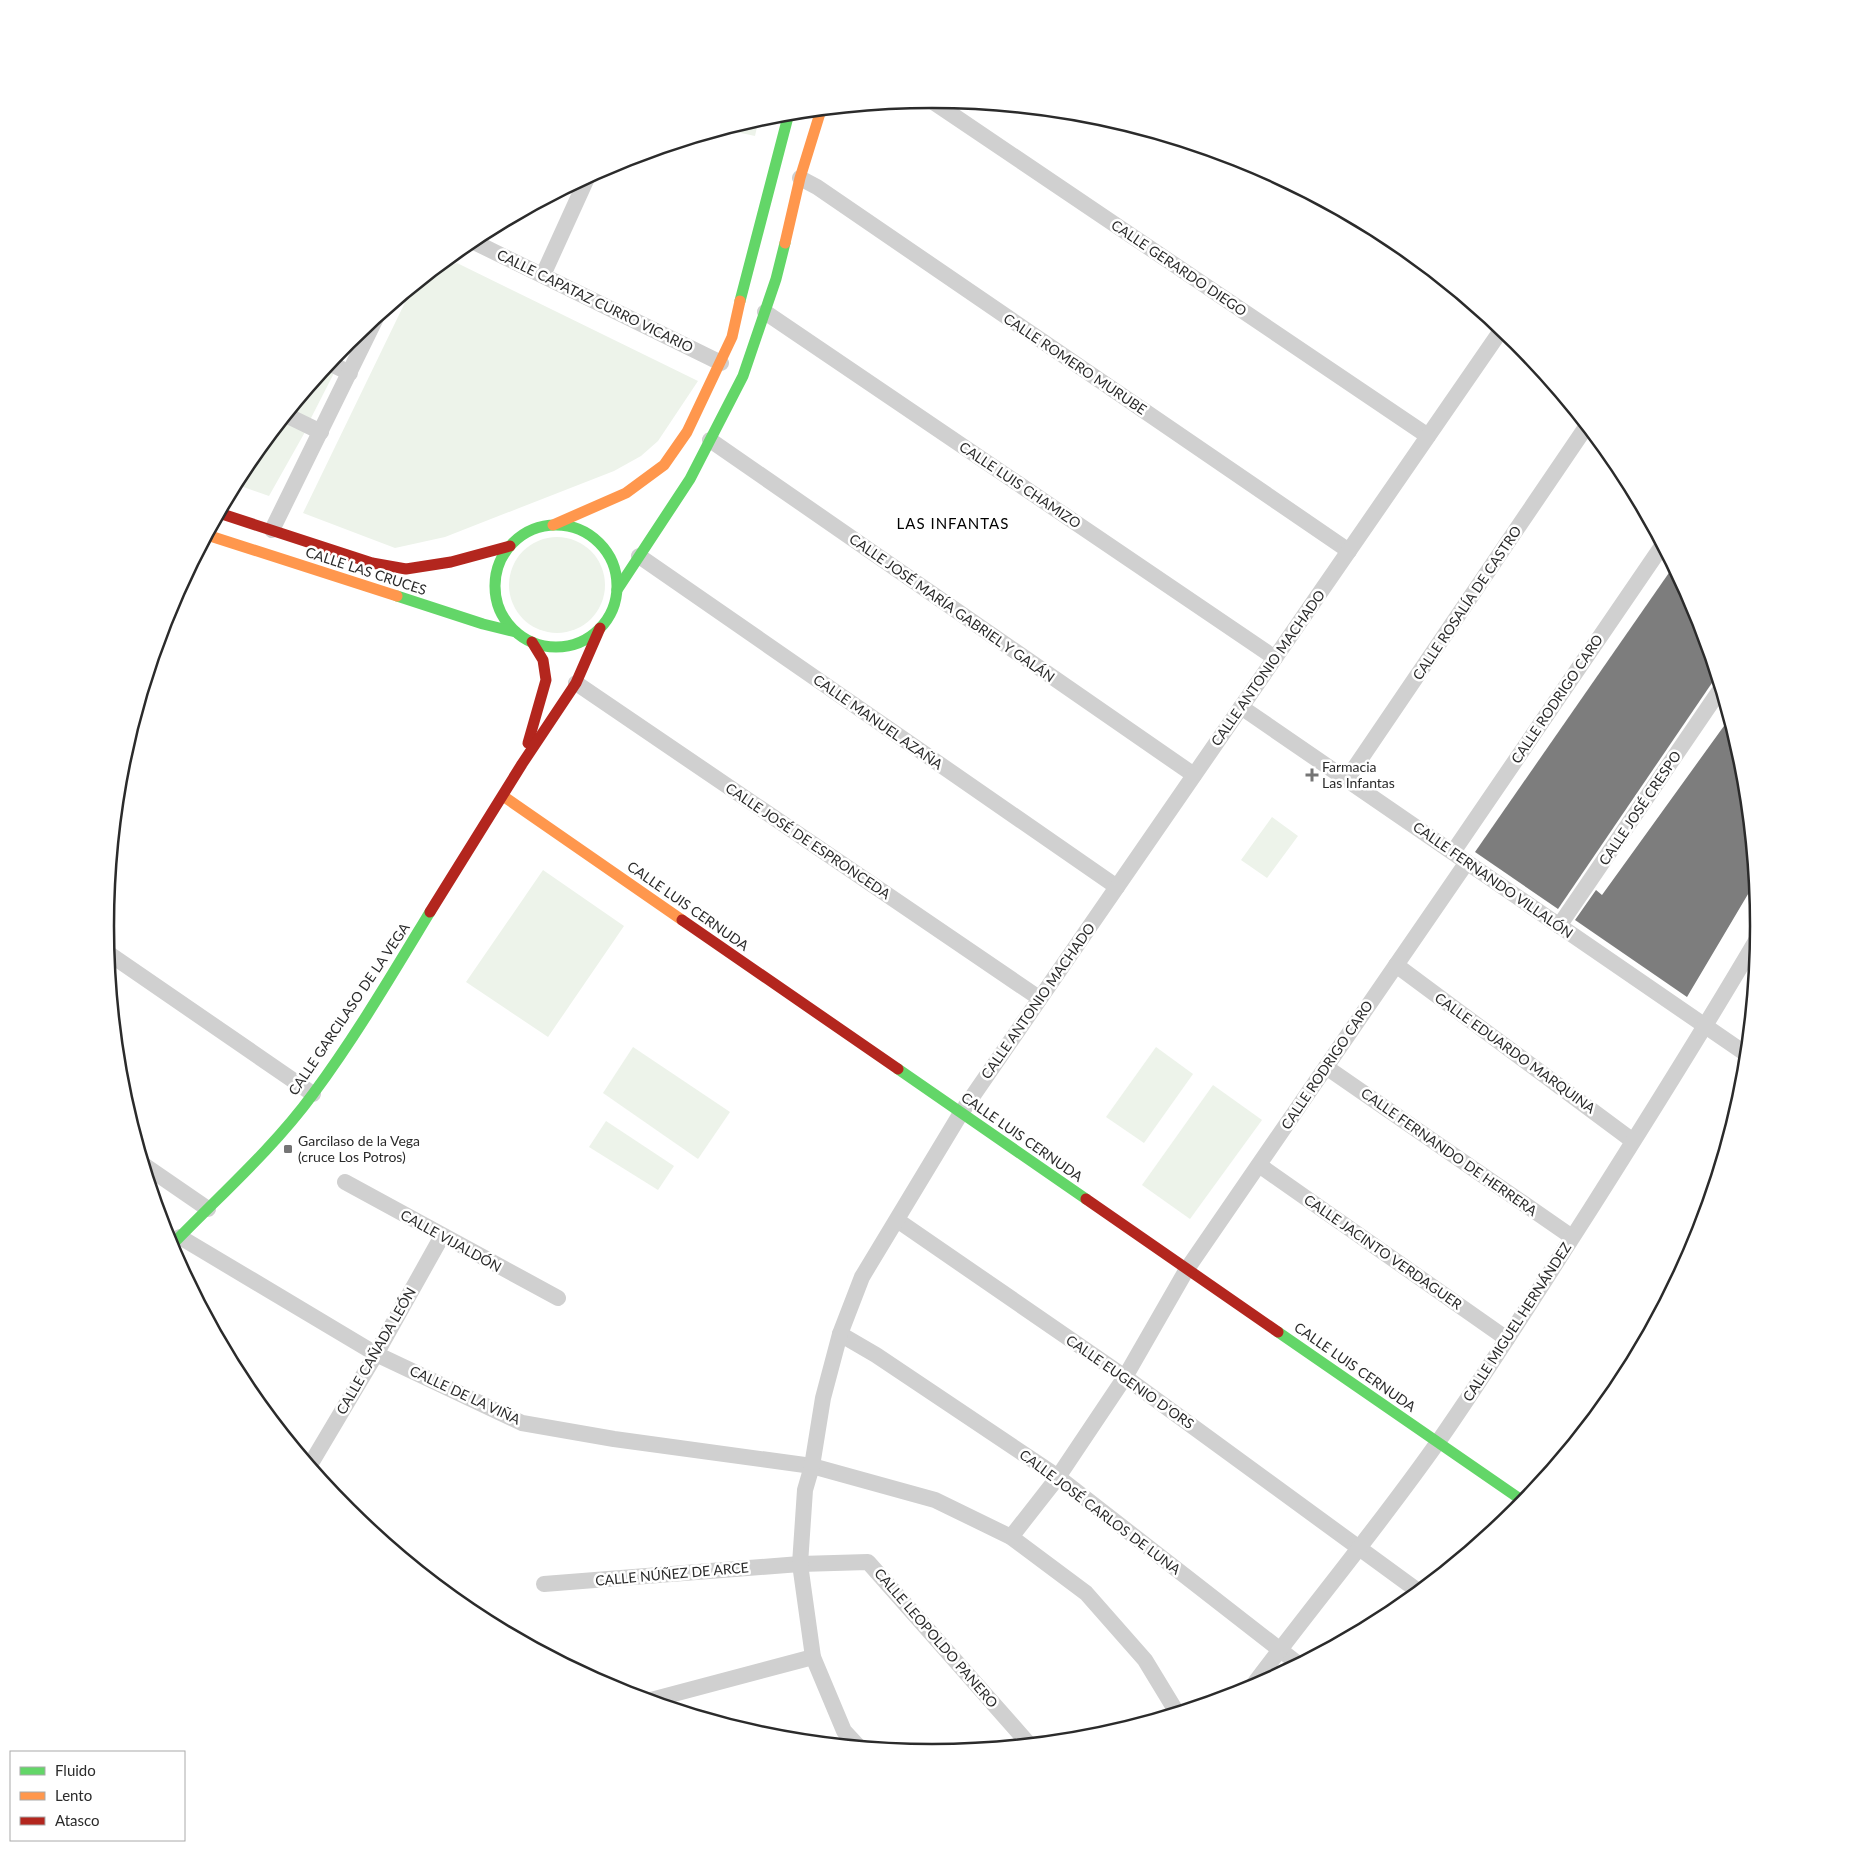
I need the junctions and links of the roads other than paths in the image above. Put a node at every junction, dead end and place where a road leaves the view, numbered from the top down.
1 (943, 108) edge
2 (819, 115) edge
3 (787, 120) edge
4 (800, 178) junction
5 (584, 186) edge
6 (478, 244) edge
7 (543, 276) junction
8 (765, 312) junction
9 (370, 331) edge
10 (1498, 335) edge
11 (721, 363) junction
12 (335, 366) edge
13 (350, 373) junction
14 (292, 417) edge
15 (321, 432) junction
16 (1583, 432) edge
17 (1428, 436) junction
18 (710, 440) junction
19 (224, 514) edge
20 (553, 525) junction
21 (272, 530) junction
22 (212, 537) edge
23 (510, 546) junction
24 (1349, 551) junction
25 (1658, 551) edge
26 (639, 556) junction
27 (617, 590) junction
28 (600, 628) junction
29 (516, 632) junction
30 (532, 642) junction
31 (1275, 658) junction
32 (576, 683) junction
33 (1716, 696) edge
34 (1241, 706) junction
35 (522, 764) junction
36 (1194, 775) junction
37 (1347, 779) junction
38 (503, 796) junction
39 (1453, 852) junction
40 (1467, 862) junction
41 (1117, 887) junction
42 (1559, 926) junction
43 (1749, 953) edge
44 (114, 958) edge
45 (1396, 965) junction
46 (1039, 998) junction
47 (1706, 1026) junction
48 (1740, 1050) edge
49 (1326, 1067) junction
50 (313, 1094) junction
51 (960, 1113) junction
52 (1633, 1141) junction
53 (1259, 1165) junction
54 (151, 1170) edge
55 (345, 1182) dead end
56 (208, 1209) junction
57 (896, 1220) junction
58 (442, 1236) junction
59 (1572, 1237) junction
60 (177, 1240) edge
61 (178, 1244) edge
62 (1187, 1269) junction
63 (558, 1298) dead end
64 (840, 1334) junction
65 (1508, 1339) junction
66 (376, 1354) junction
67 (1125, 1377) junction
68 (1438, 1442) junction
69 (313, 1461) edge
70 (812, 1466) junction
71 (1058, 1476) junction
72 (1516, 1497) edge
73 (1011, 1538) junction
74 (1361, 1548) junction
75 (800, 1564) junction
76 (544, 1584) dead end
77 (1412, 1587) edge
78 (1280, 1649) junction
79 (812, 1657) junction
80 (1292, 1659) edge
81 (1262, 1673) edge
82 (661, 1697) edge
83 (1173, 1707) edge
84 (1024, 1738) edge
85 (853, 1740) edge

1 - 17 street, CALLE GERARDO DIEGO
2 - 4 street
3 - 11 street
4 - 8 street
4 - 24 street, CALLE ROMERO MURUBE
5 - 7 street
6 - 7 street, CALLE CAPATAZ CURRO VICARIO
7 - 11 street, CALLE CAPATAZ CURRO VICARIO
8 - 18 street
8 - 31 street, CALLE LUIS CHAMIZO
9 - 13 street
10 - 17 street, CALLE ANTONIO MACHADO
11 - 20 street
12 - 13 street
13 - 15 street
14 - 15 street
15 - 21 street
16 - 37 street, CALLE ROSALÍA DE CASTRO
17 - 24 street, CALLE ANTONIO MACHADO
18 - 26 street
18 - 36 street, CALLE JOSÉ MARÍA GABRIEL Y GALÁN
19 - 21 street, CALLE LAS CRUCES
20 - 23 street
20 - 27 street
21 - 23 street, CALLE LAS CRUCES
22 - 29 street, CALLE LAS CRUCES
23 - 29 street
24 - 31 street, CALLE ANTONIO MACHADO
25 - 39 street, CALLE RODRIGO CARO
26 - 27 street
26 - 41 street, CALLE MANUEL AZAÑA
27 - 28 street
28 - 30 street
28 - 32 street, CALLE GARCILASO DE LA VEGA
29 - 30 street
30 - 35 street, CALLE GARCILASO DE LA VEGA
31 - 34 street, CALLE ANTONIO MACHADO
32 - 35 street, CALLE GARCILASO DE LA VEGA
32 - 46 street, CALLE JOSÉ DE ESPRONCEDA
33 - 42 street, CALLE JOSÉ CRESPO
34 - 36 street, CALLE ANTONIO MACHADO
34 - 37 street, CALLE FERNANDO VILLALÓN
35 - 38 street, CALLE GARCILASO DE LA VEGA
36 - 41 street, CALLE ANTONIO MACHADO
37 - 39 street, CALLE FERNANDO VILLALÓN
38 - 50 street, CALLE GARCILASO DE LA VEGA
38 - 51 street, CALLE LUIS CERNUDA
39 - 40 street, CALLE FERNANDO VILLALÓN
40 - 42 street, CALLE FERNANDO VILLALÓN
40 - 45 street, CALLE RODRIGO CARO
41 - 46 street, CALLE ANTONIO MACHADO
42 - 47 street, CALLE FERNANDO VILLALÓN
43 - 47 street, CALLE MIGUEL HERNÁNDEZ
44 - 50 street
45 - 49 street, CALLE RODRIGO CARO
45 - 52 street, CALLE EDUARDO MARQUINA
46 - 51 street, CALLE ANTONIO MACHADO
47 - 48 street, CALLE FERNANDO VILLALÓN
47 - 52 street, CALLE MIGUEL HERNÁNDEZ
49 - 53 street, CALLE RODRIGO CARO
49 - 59 street, CALLE FERNANDO DE HERRERA
50 - 56 street, CALLE GARCILASO DE LA VEGA
51 - 57 street, CALLE ANTONIO MACHADO
51 - 62 street, CALLE LUIS CERNUDA
52 - 59 street, CALLE MIGUEL HERNÁNDEZ
53 - 62 street, CALLE RODRIGO CARO
53 - 65 street, CALLE JACINTO VERDAGUER
54 - 56 street
55 - 58 street, CALLE VIJALDÓN
56 - 60 street, CALLE GARCILASO DE LA VEGA
57 - 64 street, CALLE ANTONIO MACHADO
57 - 67 street, CALLE EUGENIO D'ORS
58 - 63 street, CALLE VIJALDÓN
58 - 66 street, CALLE CAÑADA LEÓN
59 - 65 street, CALLE MIGUEL HERNÁNDEZ
61 - 66 street, CALLE DE LA VIÑA
62 - 67 street, CALLE RODRIGO CARO
62 - 68 street, CALLE LUIS CERNUDA
64 - 70 street, CALLE ANTONIO MACHADO
64 - 71 street, CALLE JOSÉ CARLOS DE LUNA
65 - 68 street, CALLE MIGUEL HERNÁNDEZ
66 - 69 street, CALLE CAÑADA LEÓN
66 - 70 street, CALLE DE LA VIÑA
67 - 71 street, CALLE RODRIGO CARO
67 - 74 street, CALLE EUGENIO D'ORS
68 - 72 street, CALLE LUIS CERNUDA
68 - 74 street, CALLE MIGUEL HERNÁNDEZ
70 - 73 street, CALLE DE LA VIÑA
70 - 75 street, CALLE ANTONIO MACHADO
71 - 73 street, CALLE RODRIGO CARO
71 - 78 street, CALLE JOSÉ CARLOS DE LUNA
73 - 83 street, CALLE DE LA VIÑA
74 - 77 street, CALLE EUGENIO D'ORS
74 - 78 street, CALLE MIGUEL HERNÁNDEZ
75 - 76 street, CALLE NÚÑEZ DE ARCE
75 - 79 street, CALLE ANTONIO MACHADO
75 - 84 street, CALLE LEOPOLDO PANERO
78 - 80 street, CALLE JOSÉ CARLOS DE LUNA
78 - 81 street, CALLE MIGUEL HERNÁNDEZ
79 - 82 street
79 - 85 street, CALLE ANTONIO MACHADO

